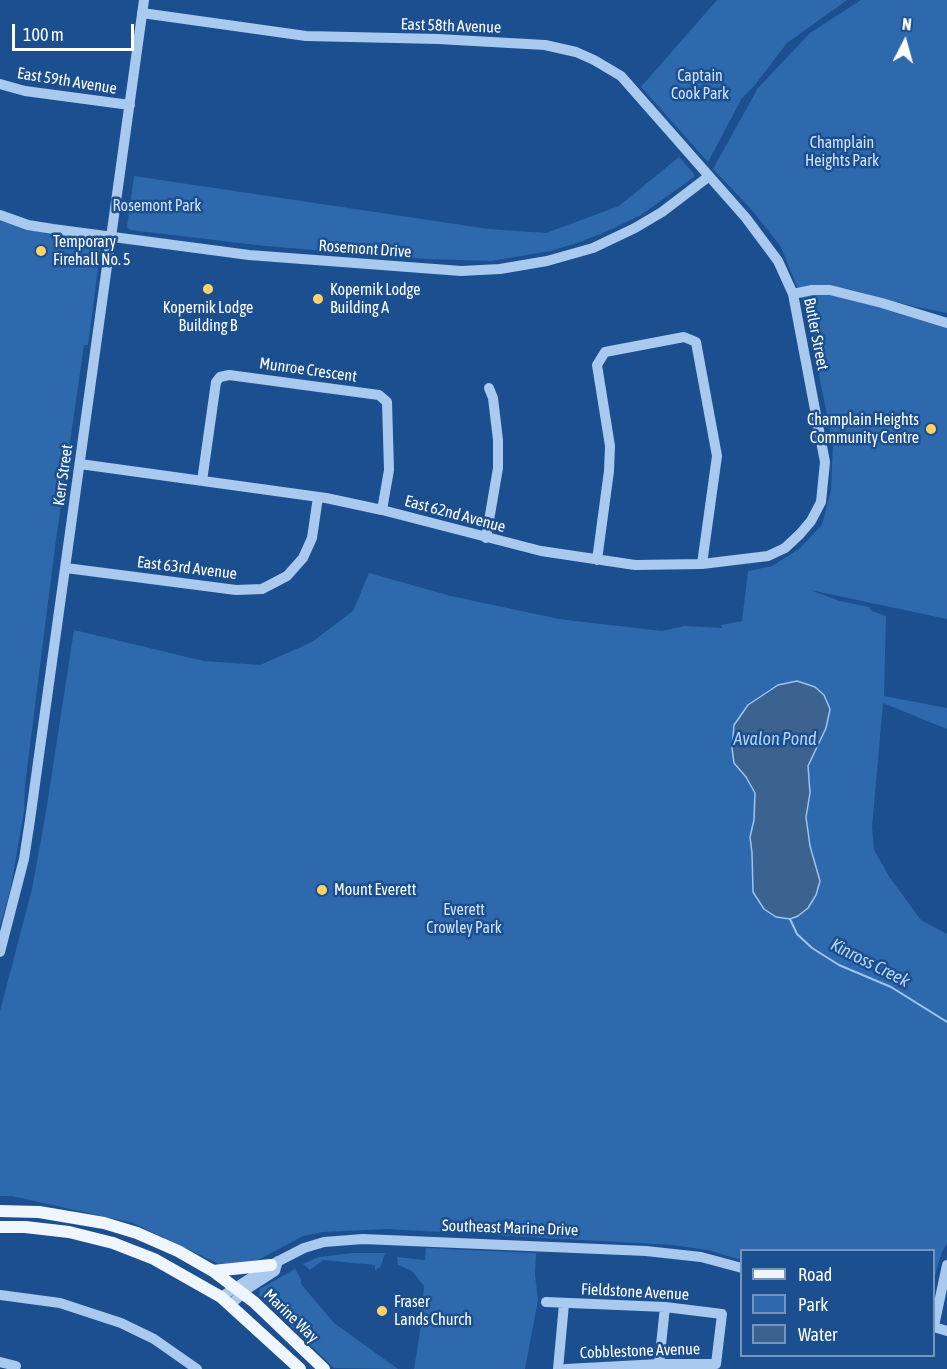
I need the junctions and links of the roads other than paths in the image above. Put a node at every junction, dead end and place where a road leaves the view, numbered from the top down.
1 (144, 0) edge
2 (142, 13) junction
3 (0, 84) edge
4 (130, 105) junction
5 (708, 177) junction
6 (0, 215) edge
7 (111, 237) junction
8 (794, 294) junction
9 (947, 323) edge
10 (489, 388) dead end
11 (80, 465) junction
12 (202, 481) junction
13 (318, 497) junction
14 (382, 510) junction
15 (811, 521) joint
16 (486, 538) junction
17 (597, 560) junction
18 (702, 564) junction
19 (66, 568) junction
20 (0, 951) edge
21 (0, 1211) edge
22 (0, 1227) edge
23 (275, 1263) junction
24 (947, 1265) edge
25 (740, 1268) edge
26 (213, 1271) junction
27 (239, 1290) junction
28 (0, 1295) edge
29 (226, 1301) junction
30 (546, 1302) dead end
31 (564, 1304) junction
32 (665, 1307) junction
33 (935, 1318) edge
34 (0, 1362) edge
35 (659, 1364) junction
36 (716, 1364) joint
37 (16, 1366) dead end
38 (197, 1369) edge
39 (300, 1369) edge
40 (324, 1369) edge
41 (558, 1369) edge
42 (566, 1369) edge

1 - 2 street, Kerr Street
2 - 4 street, Kerr Street
2 - 5 street, East 58th Avenue
3 - 4 street, East 59th Avenue
4 - 7 street, Kerr Street
5 - 7 street, Rosemont Drive
5 - 8 street, Butler Street
6 - 7 street, Rosemont Drive
7 - 11 street, Kerr Street
8 - 9 street
8 - 15 street, Butler Street
10 - 16 street
11 - 12 street, East 62nd Avenue
11 - 19 street, Kerr Street
12 - 13 street, East 62nd Avenue
12 - 14 street, Munroe Crescent
13 - 14 street, East 62nd Avenue
13 - 19 street, East 63rd Avenue
14 - 16 street, East 62nd Avenue
15 - 18 street, East 62nd Avenue
16 - 17 street, East 62nd Avenue
17 - 18 street, East 62nd Avenue
17 - 18 street
19 - 20 street, Kerr Street
21 - 26 main road
22 - 29 main road
23 - 25 street, Southeast Marine Drive
23 - 26 main road
23 - 27 street, Southeast Marine Drive
24 - 33 street
26 - 27 main road
27 - 29 street, Southeast Marine Drive
27 - 40 main road, Marine Way
28 - 38 street
29 - 39 main road, Marine Way
30 - 31 street, Fieldstone Avenue
31 - 32 street, Fieldstone Avenue
31 - 41 street
32 - 35 street
32 - 36 street, Fieldstone Avenue
34 - 37 street
35 - 36 street, Cobblestone Avenue
35 - 42 street, Cobblestone Avenue

